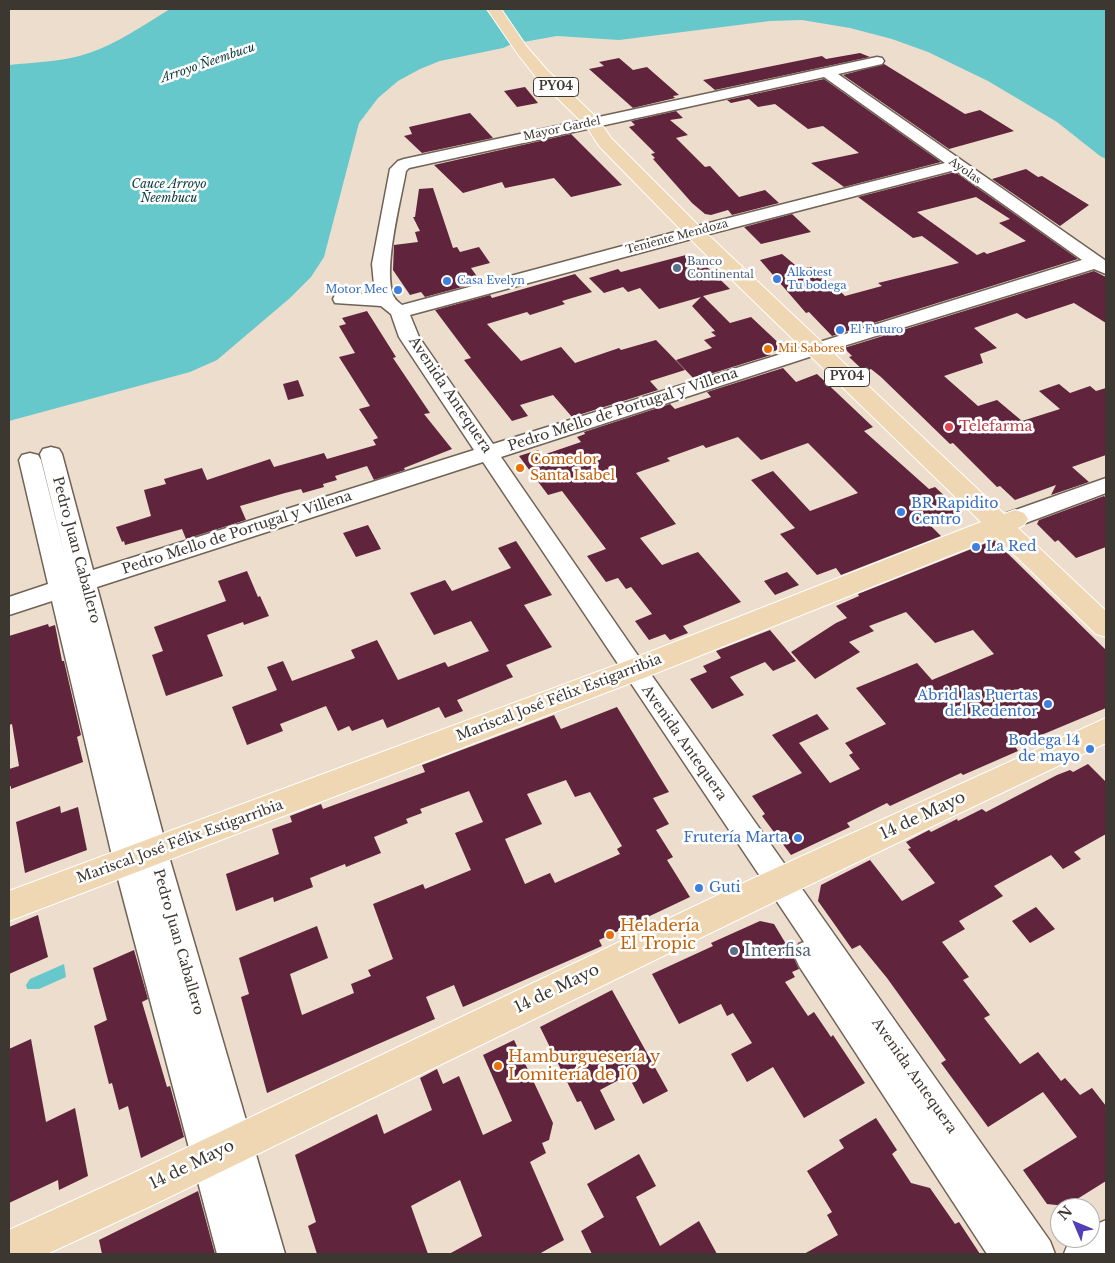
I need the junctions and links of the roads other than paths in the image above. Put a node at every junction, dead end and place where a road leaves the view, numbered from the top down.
1 (494, 9) edge
2 (877, 61) dead end
3 (826, 72) junction
4 (592, 123) junction
5 (956, 165) junction
6 (703, 230) junction
7 (1101, 266) edge
8 (342, 299) dead end
9 (393, 307) junction
10 (824, 346) junction
11 (483, 455) junction
12 (40, 457) dead end
13 (1106, 485) edge
14 (1008, 522) junction
15 (74, 586) junction
16 (1106, 605) edge
17 (9, 606) edge
18 (1106, 627) edge
19 (628, 672) junction
20 (1106, 730) edge
21 (141, 856) junction
22 (773, 886) junction
23 (9, 906) edge
24 (222, 1149) junction
25 (1106, 1238) edge
26 (9, 1251) edge
27 (235, 1254) edge
28 (267, 1254) edge
29 (1008, 1254) edge
30 (1037, 1254) edge
31 (1082, 1254) edge

1 - 4 main road, PY04
2 - 3 street, Mayor Gardel
3 - 4 street, Mayor Gardel
3 - 5 street, Ayolas
4 - 6 main road, PY04
4 - 9 street, Mayor Gardel
5 - 6 street, Teniente Mendoza
5 - 7 street, Ayolas
6 - 9 street, Teniente Mendoza
6 - 10 main road, PY04
7 - 10 street, Pedro Mello de Portugal y Villena
8 - 9 street, Teniente Mendoza
9 - 11 street, Avenida Antequera
10 - 11 street, Pedro Mello de Portugal y Villena
10 - 14 main road, PY04
11 - 15 street, Pedro Mello de Portugal y Villena
11 - 19 street, Avenida Antequera
12 - 15 street, Pedro Juan Caballero
13 - 14 street, Mariscal José Félix Estigarribia
14 - 16 main road, PY04
14 - 18 main road, PY04
14 - 19 main road, Mariscal José Félix Estigarribia
15 - 17 street, Pedro Mello de Portugal y Villena
15 - 21 street, Pedro Juan Caballero
19 - 21 main road, Mariscal José Félix Estigarribia
19 - 22 street, Avenida Antequera
20 - 22 main road, 14 de Mayo
21 - 23 main road, Mariscal José Félix Estigarribia
21 - 24 street, Pedro Juan Caballero
22 - 24 main road, 14 de Mayo
22 - 29 street, Avenida Antequera
22 - 30 street, Avenida Antequera
24 - 26 main road, 14 de Mayo
24 - 27 street, Pedro Juan Caballero
24 - 28 street, Pedro Juan Caballero
25 - 31 street

